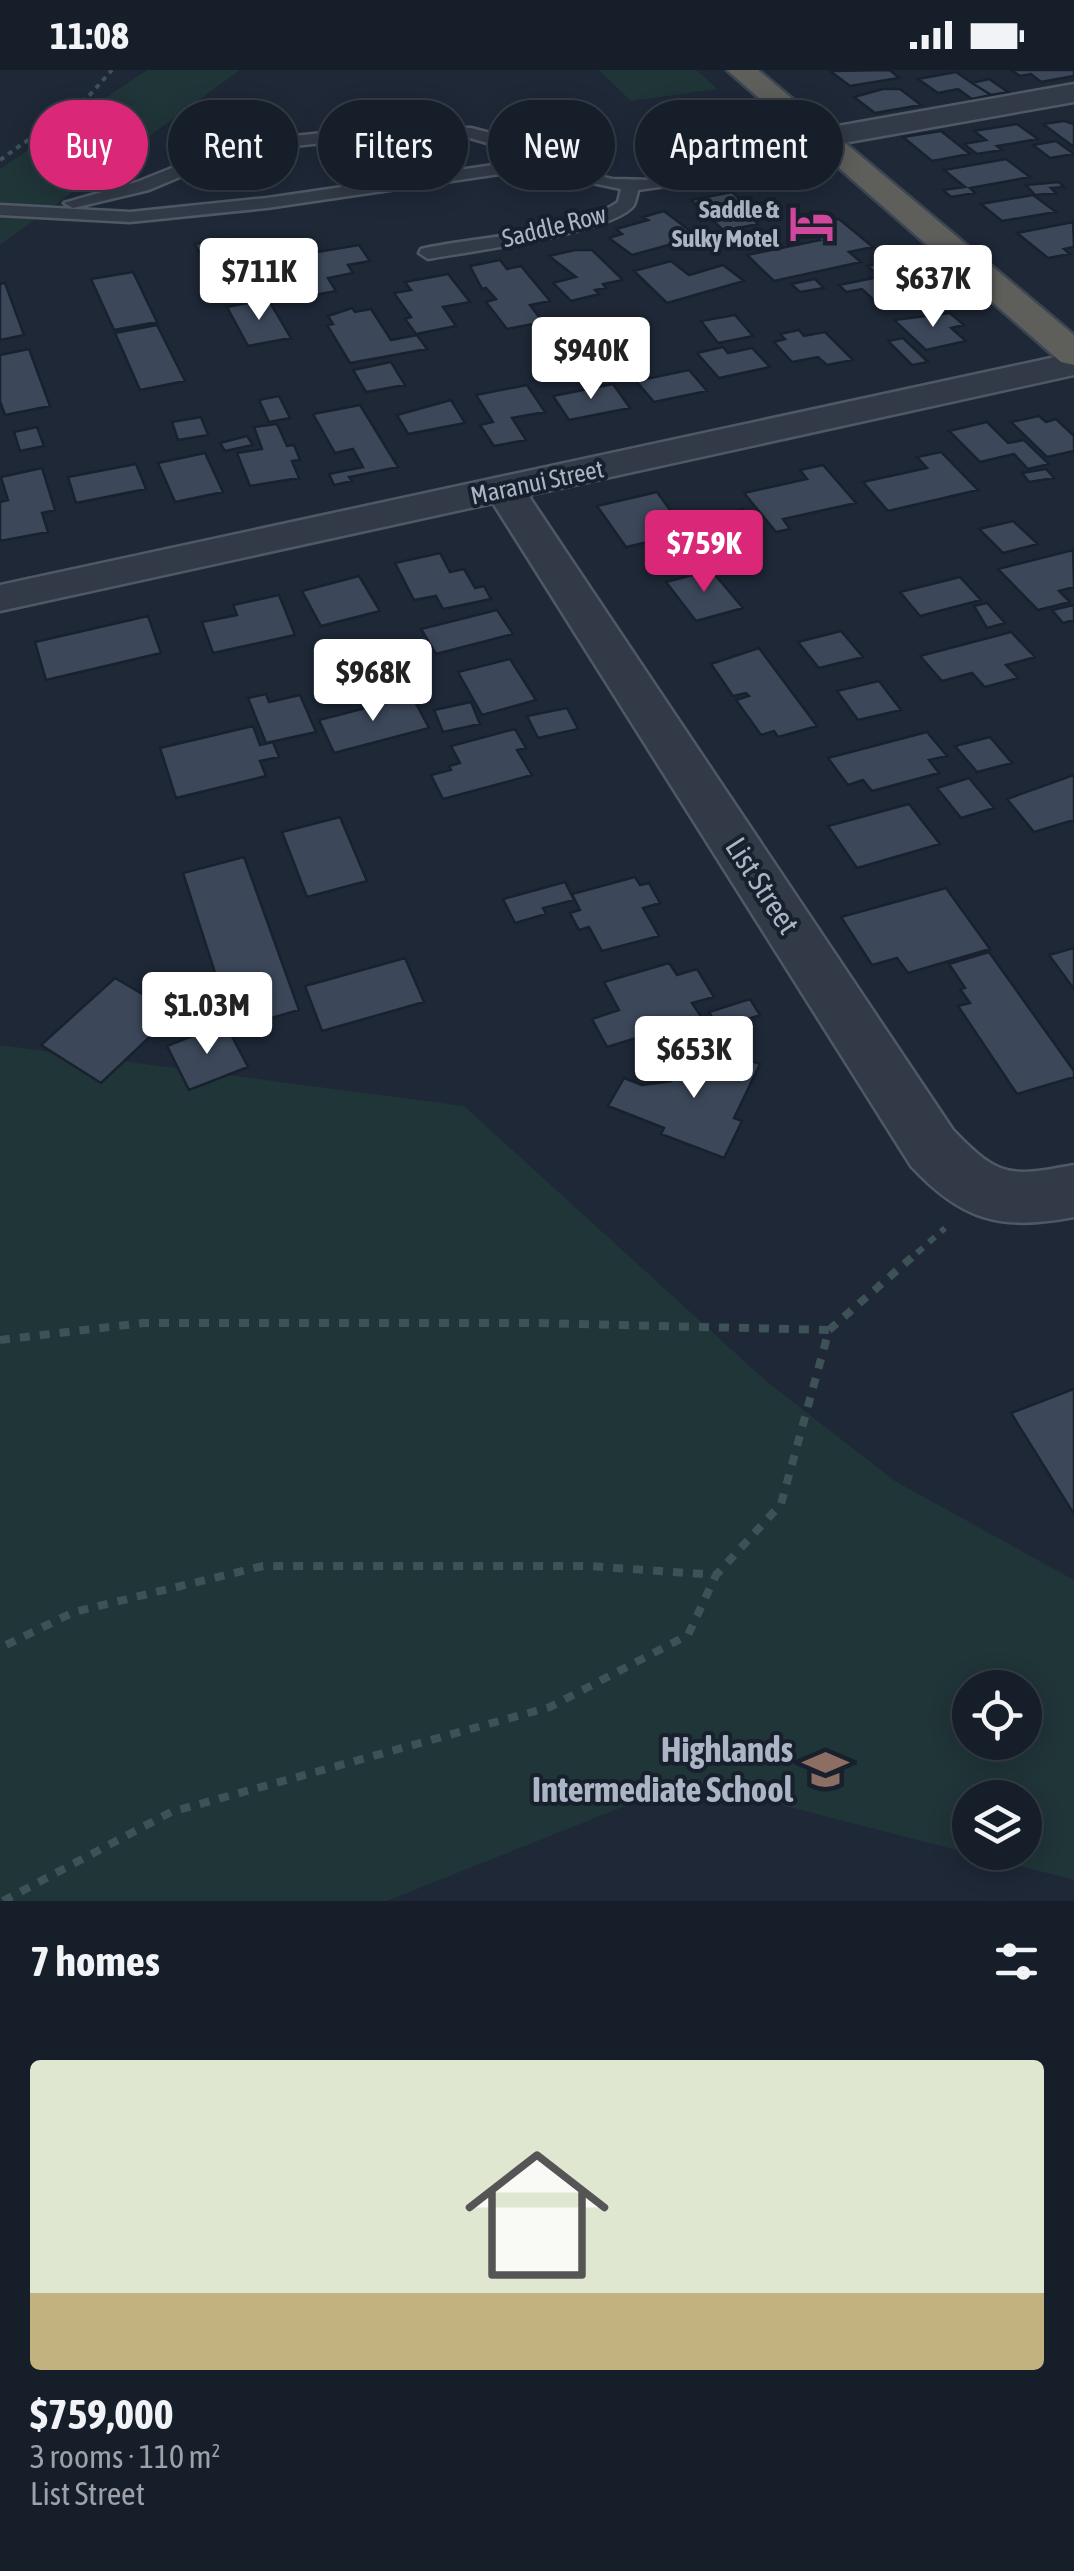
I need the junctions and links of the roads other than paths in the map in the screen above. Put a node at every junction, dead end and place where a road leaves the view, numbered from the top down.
1 (741, 70) edge
2 (1074, 94) edge
3 (776, 100) edge
4 (488, 139) edge
5 (843, 145) edge
6 (843, 156) edge
7 (488, 169) edge
8 (615, 182) edge
9 (635, 184) edge
10 (631, 185) junction
11 (0, 209) edge
12 (428, 253) dead end
13 (1074, 354) edge
14 (1074, 364) edge
15 (504, 489) junction
16 (0, 598) edge
17 (1074, 1190) edge

1 - 3 highway
2 - 5 street
4 - 11 lane
6 - 13 highway
7 - 11 lane
8 - 10 lane
9 - 10 lane, Saddle Row
10 - 12 lane, Saddle Row
14 - 15 street, Maranui Street
15 - 16 street, Maranui Street
15 - 17 street, List Street

